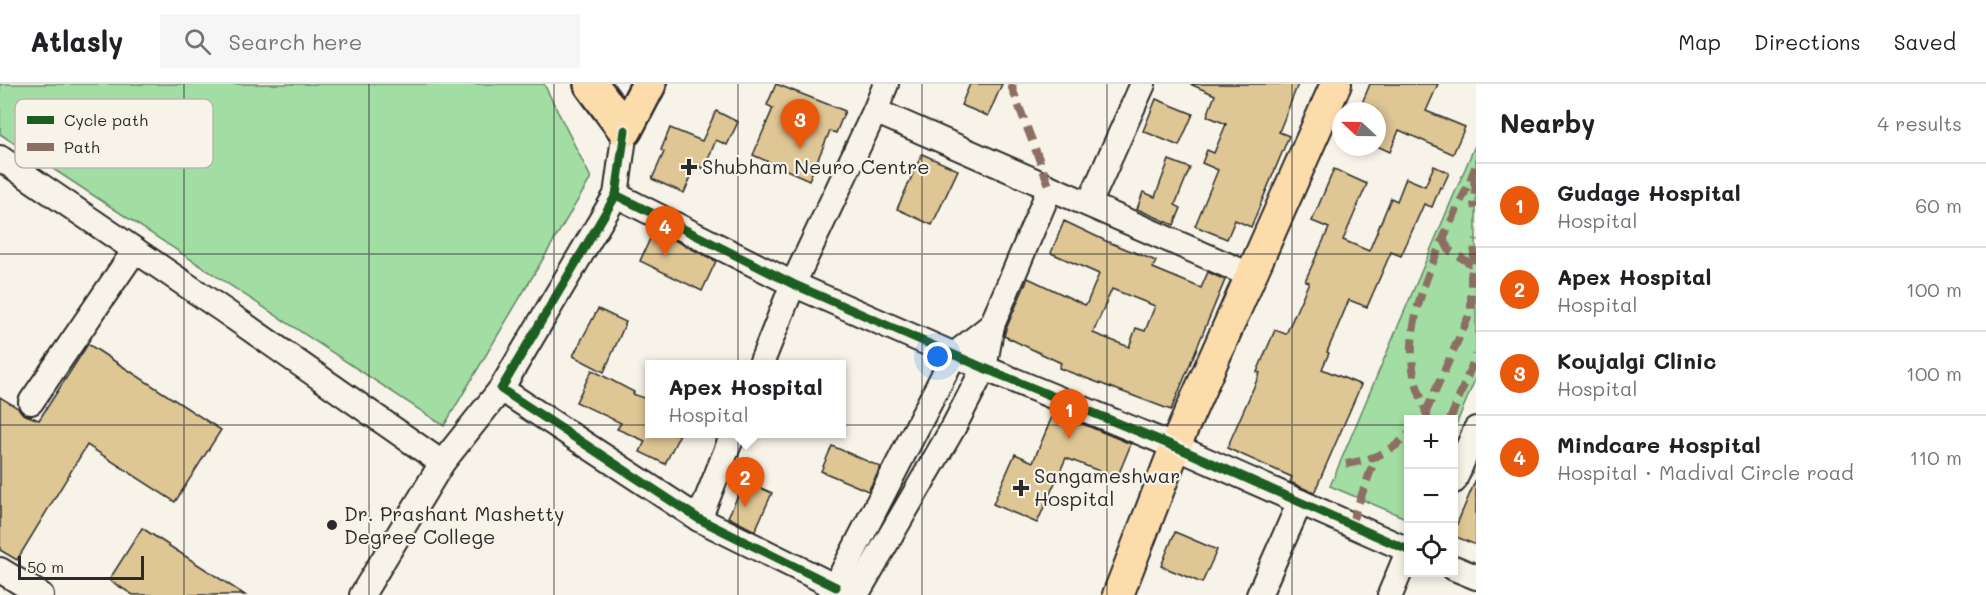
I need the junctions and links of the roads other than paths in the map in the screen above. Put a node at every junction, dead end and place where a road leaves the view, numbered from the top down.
1 (591, 84) edge
2 (649, 84) edge
3 (886, 84) edge
4 (1143, 84) edge
5 (1336, 84) edge
6 (875, 111) junction
7 (625, 130) junction
8 (0, 159) edge
9 (1050, 188) junction
10 (616, 195) junction
11 (1089, 204) junction
12 (135, 250) junction
13 (1252, 276) junction
14 (793, 284) junction
15 (992, 325) junction
16 (954, 355) junction
17 (763, 360) edge
18 (984, 368) junction
19 (501, 389) junction
20 (31, 402) dead end
21 (1476, 429) edge
22 (731, 438) edge
23 (1176, 447) junction
24 (442, 463) junction
25 (1458, 472) edge
26 (1300, 502) junction
27 (699, 519) junction
28 (1404, 549) edge
29 (1404, 561) edge
30 (0, 570) edge
31 (1458, 570) edge
32 (1476, 577) edge
33 (841, 592) edge
34 (41, 595) edge
35 (362, 595) edge
36 (1118, 595) edge
37 (1259, 595) edge
38 (1390, 595) edge

1 - 7 highway
2 - 7 highway
3 - 6 street
4 - 11 street
5 - 13 main road
6 - 9 street
6 - 14 street
7 - 10 street
8 - 12 street
9 - 11 street
9 - 15 street
10 - 14 street
10 - 19 street
11 - 13 street
12 - 20 street
12 - 24 street
13 - 23 main road
14 - 16 street
14 - 17 street
15 - 16 street
15 - 18 street
16 - 18 street
16 - 33 street
18 - 23 street
18 - 33 street
19 - 24 street
19 - 27 street
21 - 25 street
22 - 27 street
23 - 26 street
23 - 36 main road
24 - 35 street
26 - 28 street
26 - 37 street
27 - 33 street
29 - 38 street
30 - 34 street
31 - 32 street

